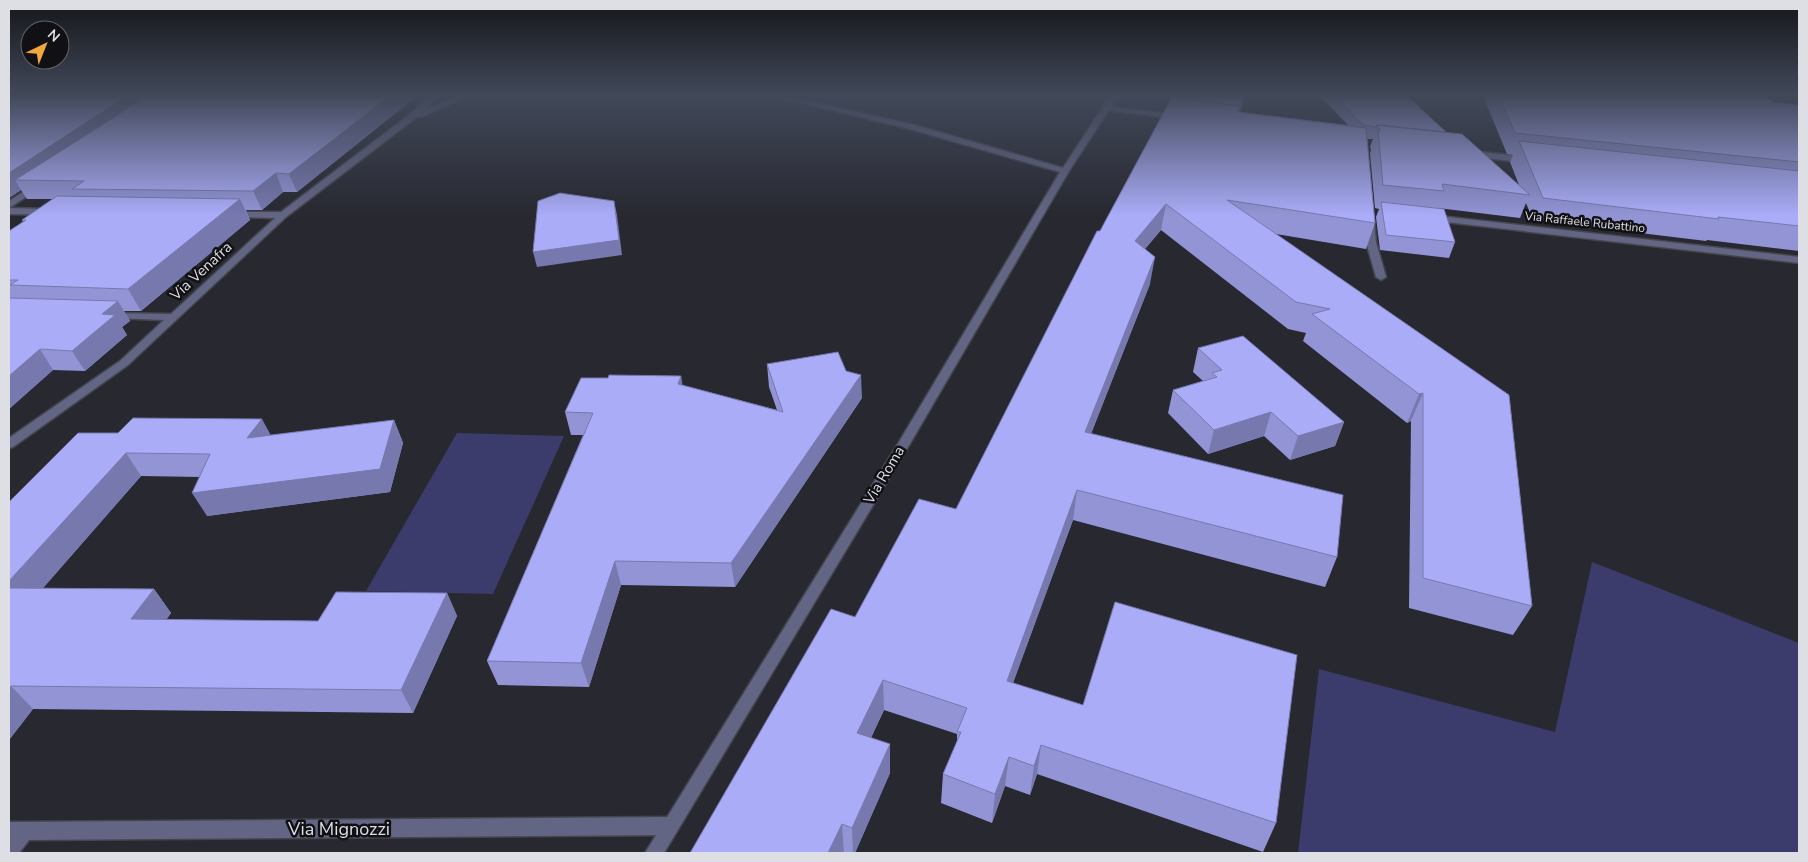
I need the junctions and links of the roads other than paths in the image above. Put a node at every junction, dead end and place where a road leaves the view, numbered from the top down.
1 (388, 136) edge
2 (944, 136) edge
3 (1088, 136) edge
4 (1462, 154) edge
5 (1542, 162) edge
6 (1066, 171) junction
7 (41, 183) edge
8 (9, 205) edge
9 (9, 211) edge
10 (58, 212) edge
11 (1374, 212) edge
12 (224, 214) edge
13 (283, 215) junction
14 (1418, 217) edge
15 (1799, 260) edge
16 (1381, 277) dead end
17 (96, 314) edge
18 (174, 317) junction
19 (9, 444) edge
20 (670, 826) junction
21 (16, 831) edge
22 (9, 852) edge
23 (654, 853) edge

1 - 13 street, Via Venafra
2 - 6 street
3 - 6 street, Via Roma
4 - 5 street
6 - 20 street, Via Roma
7 - 8 street
9 - 10 street
11 - 16 street
12 - 13 street
13 - 18 street, Via Venafra
14 - 15 street, Via Raffaele Rubattino
17 - 18 street
18 - 19 street, Via Venafra
20 - 21 street, Via Mignozzi
20 - 23 street, Via Roma
21 - 22 street

